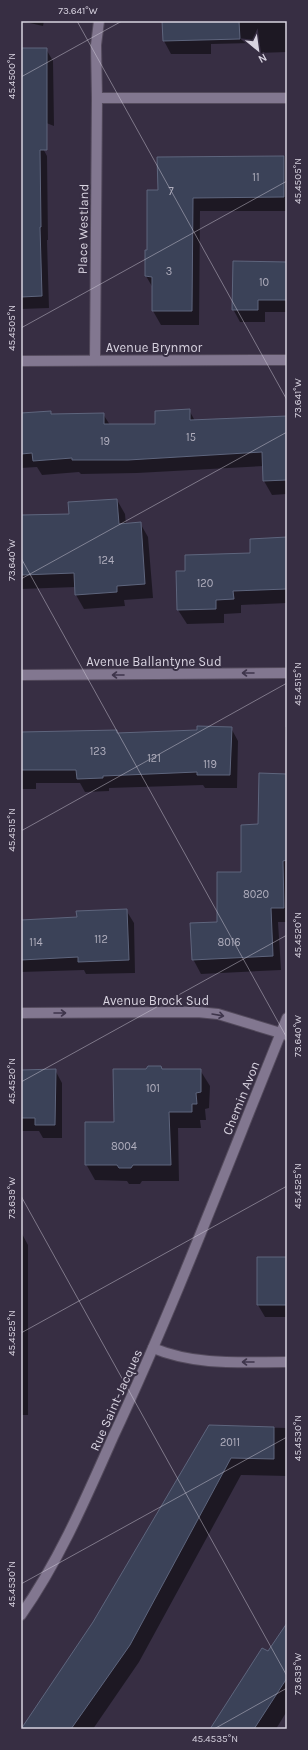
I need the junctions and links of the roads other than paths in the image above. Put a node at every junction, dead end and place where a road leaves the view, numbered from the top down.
1 (99, 21) edge
2 (97, 98) junction
3 (287, 98) edge
4 (95, 360) junction
5 (287, 360) edge
6 (21, 361) edge
7 (287, 673) edge
8 (21, 675) edge
9 (21, 1014) edge
10 (287, 1018) edge
11 (284, 1034) edge
12 (218, 1187) joint
13 (153, 1348) junction
14 (287, 1362) edge
15 (21, 1615) edge

1 - 2 street, Place Westland
2 - 3 street
2 - 4 street, Place Westland
4 - 5 street, Avenue Brynmor
4 - 6 street, Avenue Brynmor
7 -> 8 street, Avenue Ballantyne Sud
9 -> 11 street, Avenue Brock Sud
10 - 11 street, Chemin Avon
11 - 12 street, Chemin Avon
12 - 13 street, Rue Saint-Jacques
14 -> 13 street
13 - 15 street, Rue Saint-Jacques

